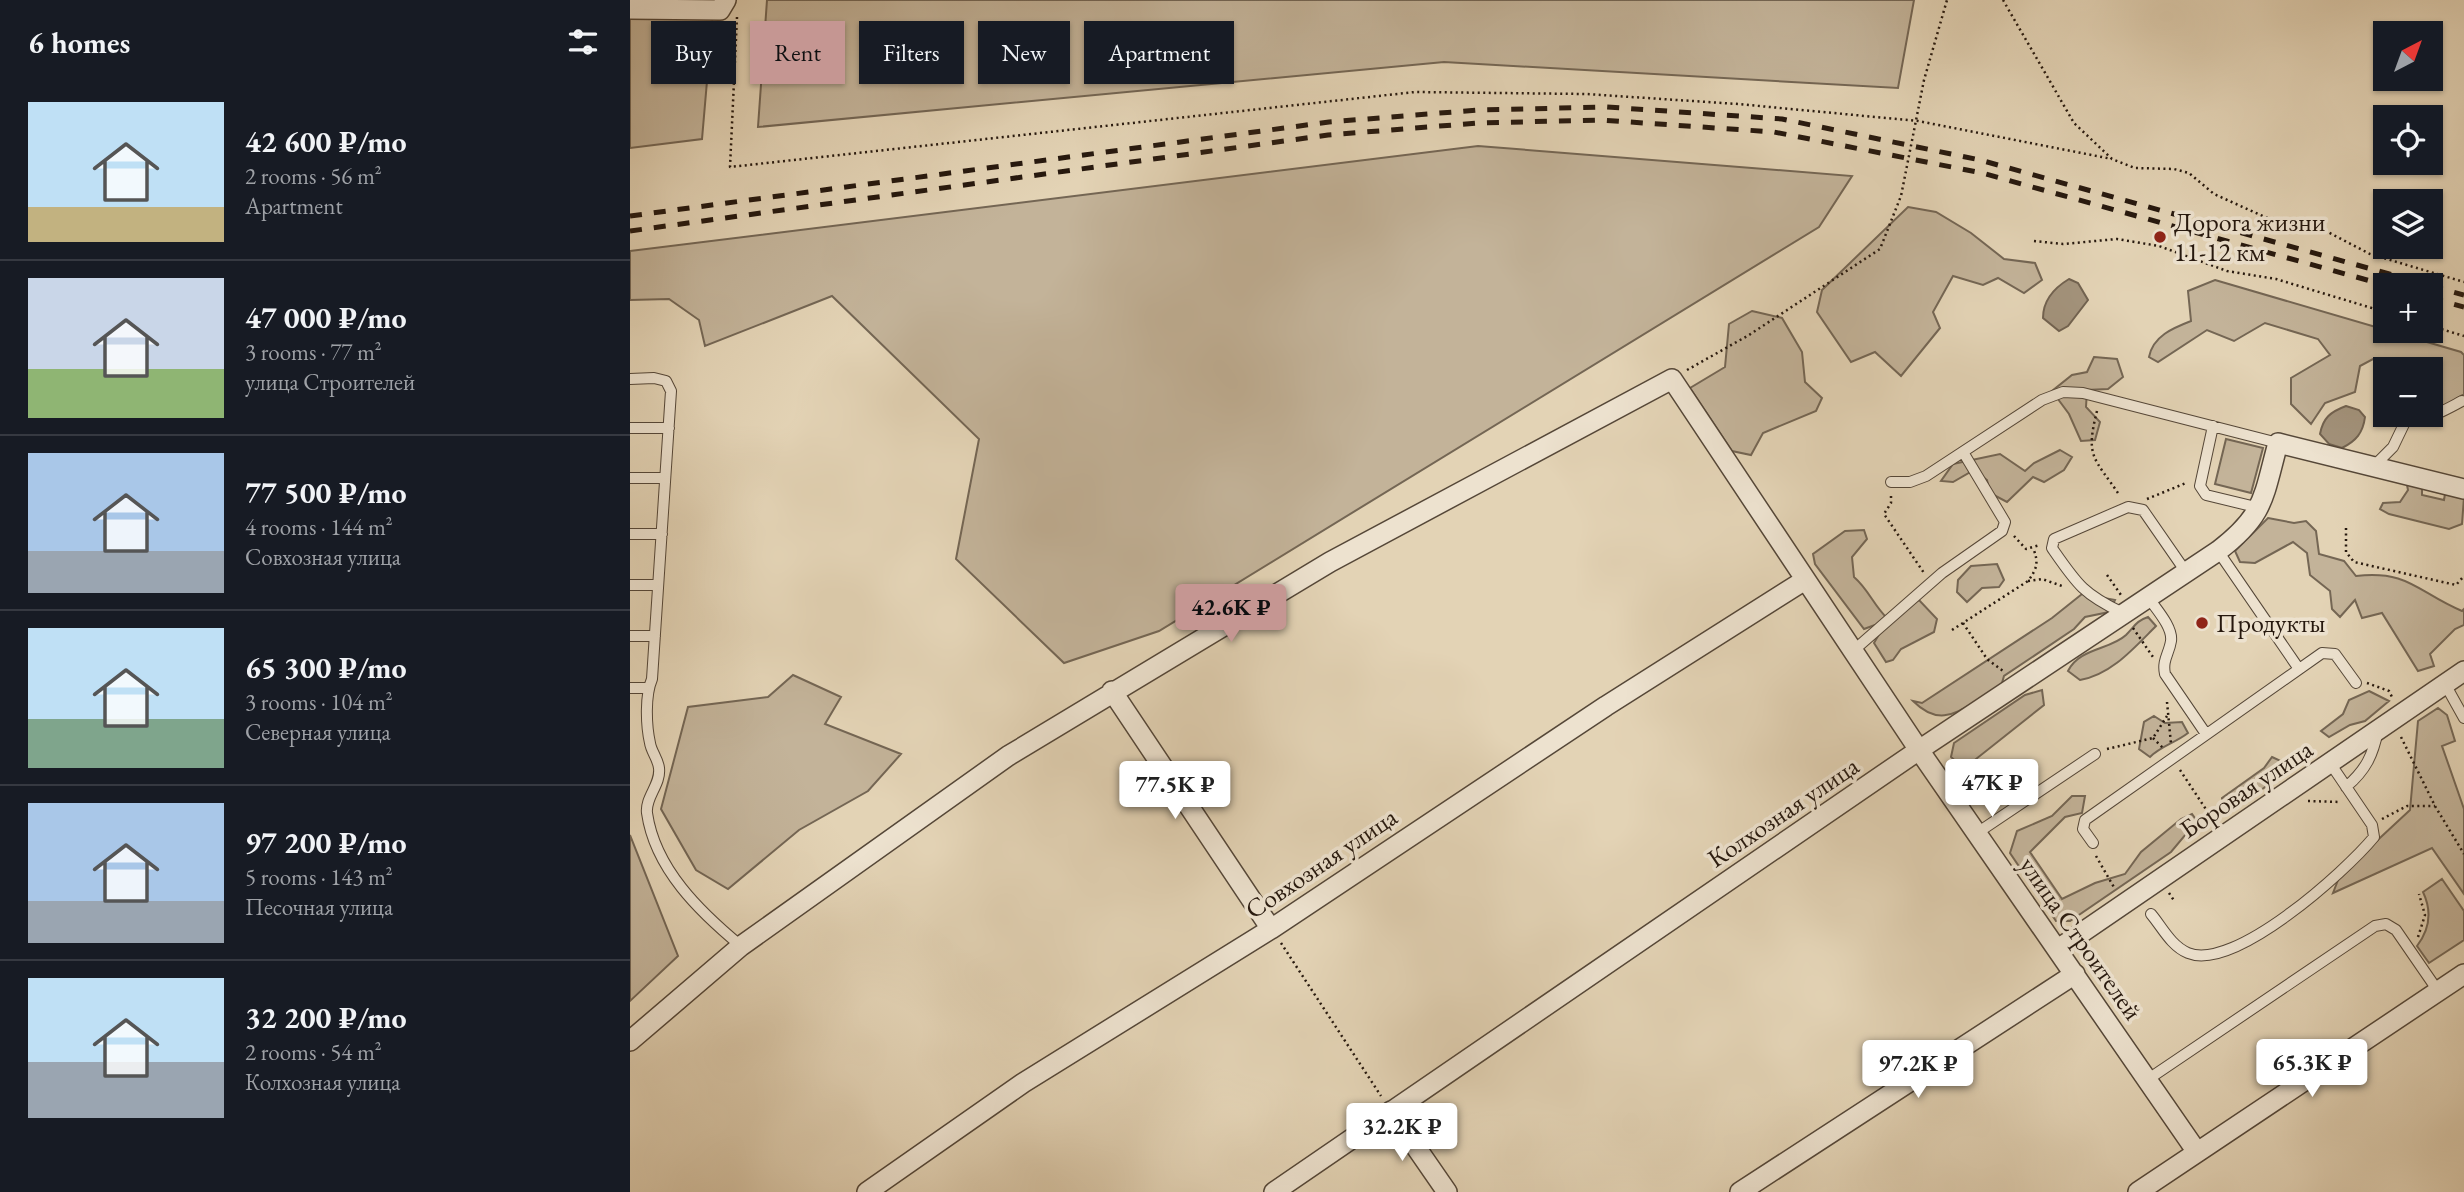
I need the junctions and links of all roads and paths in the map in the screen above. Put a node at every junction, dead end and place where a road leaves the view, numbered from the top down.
1 (1947, 0) edge
2 (2003, 0) edge
3 (732, 7) edge
4 (630, 9) edge
5 (1918, 121) junction
6 (2112, 159) junction
7 (2034, 242) dead end
8 (2464, 282) edge
9 (2373, 308) edge
10 (2443, 330) edge
11 (2464, 336) edge
12 (630, 379) edge
13 (1672, 379) junction
14 (2100, 397) junction
15 (2462, 401) edge
16 (2443, 411) edge
17 (2213, 426) junction
18 (2403, 427) edge
19 (669, 428) junction
20 (630, 429) edge
21 (2278, 443) junction
22 (1963, 452) junction
23 (2374, 467) junction
24 (2202, 477) junction
25 (630, 478) edge
26 (666, 478) junction
27 (1891, 482) dead end
28 (2464, 489) edge
29 (1891, 499) dead end
30 (2127, 507) junction
31 (2260, 508) junction
32 (2005, 522) junction
33 (2346, 528) dead end
34 (630, 534) edge
35 (662, 534) junction
36 (2054, 539) junction
37 (2033, 548) junction
38 (2217, 551) junction
39 (2186, 572) junction
40 (2107, 575) dead end
41 (2464, 576) edge
42 (1805, 580) junction
43 (2028, 581) junction
44 (1930, 583) junction
45 (630, 585) edge
46 (658, 585) junction
47 (2080, 588) junction
48 (2148, 597) junction
49 (2127, 611) junction
50 (1964, 623) junction
51 (1952, 631) dead end
52 (630, 636) edge
53 (655, 636) junction
54 (1853, 651) junction
55 (2300, 669) junction
56 (2464, 671) edge
57 (2165, 674) junction
58 (2022, 681) junction
59 (2356, 684) joint
60 (2445, 684) junction
61 (630, 688) edge
62 (648, 688) junction
63 (1112, 691) junction
64 (2168, 713) junction
65 (2464, 718) edge
66 (2391, 721) junction
67 (2206, 734) junction
68 (1919, 750) junction
69 (2095, 754) joint
70 (2172, 758) junction
71 (2330, 763) junction
72 (2346, 787) junction
73 (2277, 799) junction
74 (2358, 804) junction
75 (2435, 806) junction
76 (2372, 824) junction
77 (1977, 833) junction
78 (2224, 836) junction
79 (2093, 843) joint
80 (2464, 854) edge
81 (2170, 894) dead end
82 (2419, 894) dead end
83 (2175, 902) dead end
84 (2124, 904) junction
85 (2151, 914) dead end
86 (1271, 929) junction
87 (741, 946) junction
88 (2408, 947) junction
89 (2058, 949) junction
90 (2075, 974) junction
91 (2464, 974) edge
92 (2438, 991) junction
93 (630, 1041) edge
94 (2147, 1080) junction
95 (1391, 1111) junction
96 (2197, 1152) junction
97 (867, 1192) edge
98 (1273, 1192) edge
99 (1447, 1192) edge
100 (1740, 1192) edge
101 (2138, 1192) edge

1 - 5 path
2 - 6 path
3 - 4 street
3 - 5 path
5 - 6 path
5 - 13 path
6 - 8 path
7 - 9 path
10 - 11 path
12 - 19 lane
13 - 42 street, улица Строителей
13 - 63 street
14 - 17 lane
14 - 22 lane
14 - 30 path
15 - 16 lane
17 - 21 lane
17 - 24 lane
18 - 23 lane
19 - 20 lane
19 - 26 lane
21 - 23 street
21 - 31 street, Колхозная улица
22 - 27 lane
22 - 32 lane
23 - 28 street
24 - 30 path
24 - 31 lane
25 - 26 lane
26 - 35 lane
29 - 44 path
30 - 36 lane
30 - 39 lane
31 - 38 street, Колхозная улица
32 - 37 path
32 - 44 lane
33 - 41 path
34 - 35 lane
35 - 46 lane
36 - 37 path
36 - 47 lane
37 - 43 path
38 - 39 street, Колхозная улица
38 - 55 lane
39 - 48 street, Колхозная улица
40 - 49 path
42 - 54 street, улица Строителей
42 - 86 street, Совхозная улица
43 - 47 path
43 - 50 path
44 - 54 lane
45 - 46 lane
46 - 53 lane
47 - 49 lane
48 - 49 street, Колхозная улица
48 - 57 lane
49 - 57 path
49 - 58 street, Колхозная улица
50 - 51 path
50 - 58 path
52 - 53 lane
53 - 62 lane
54 - 68 street, улица Строителей
55 - 59 lane
55 - 67 lane
56 - 60 street, Боровая улица
57 - 64 path
57 - 67 lane
58 - 68 street, Колхозная улица
59 - 66 path
60 - 65 lane
60 - 66 street, Боровая улица
61 - 62 lane
62 - 87 lane
63 - 86 street
63 - 87 street
64 - 69 path
64 - 70 path
66 - 71 street, Боровая улица
66 - 72 lane
66 - 75 path
67 - 70 lane
68 - 77 street, улица Строителей
68 - 95 street, Колхозная улица
69 - 77 lane
70 - 78 path
70 - 79 lane
71 - 72 lane
71 - 73 street, Боровая улица
72 - 74 lane
73 - 74 path
73 - 78 street, Боровая улица
74 - 76 lane
75 - 76 path
75 - 80 path
76 - 85 lane
77 - 89 street, улица Строителей
78 - 84 street, Боровая улица
79 - 84 path
81 - 83 path
82 - 88 path
84 - 89 street, Боровая улица
86 - 95 path
86 - 97 street, Совхозная улица
87 - 93 street
88 - 92 lane
88 - 94 lane
89 - 90 street, улица Строителей
90 - 94 street, улица Строителей
90 - 100 street
91 - 92 street
92 - 96 street
94 - 96 street, улица Строителей
95 - 98 street, Колхозная улица
95 - 99 street
96 - 101 street

